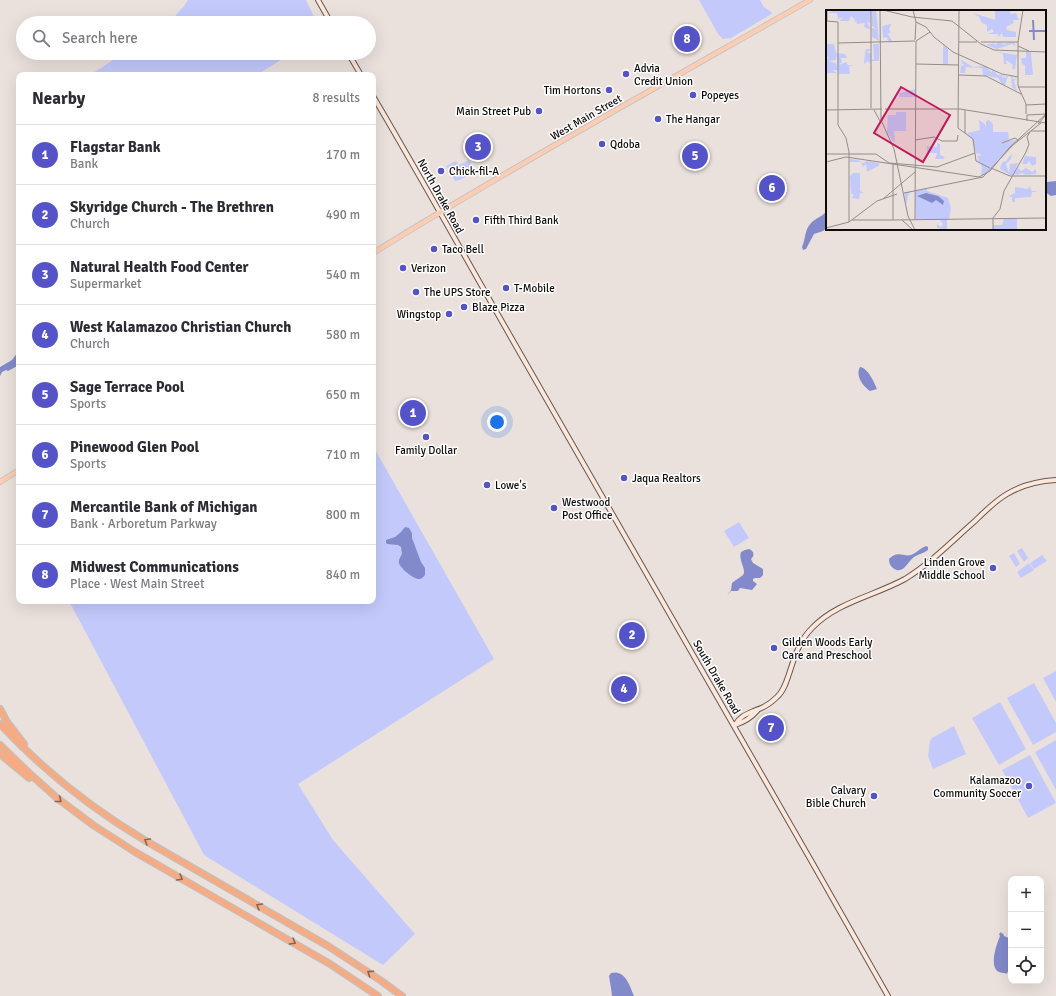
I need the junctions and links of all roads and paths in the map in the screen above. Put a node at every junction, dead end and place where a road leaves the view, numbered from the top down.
1 (318, 0) edge
2 (810, 0) edge
3 (327, 16) edge
4 (352, 60) edge
5 (359, 72) edge
6 (376, 101) edge
7 (439, 212) junction
8 (376, 251) edge
9 (528, 368) joint
10 (16, 472) edge
11 (1056, 480) edge
12 (0, 482) edge
13 (0, 709) edge
14 (0, 724) edge
15 (734, 725) junction
16 (0, 745) edge
17 (0, 754) edge
18 (40, 763) junction
19 (49, 791) junction
20 (378, 996) edge
21 (402, 996) edge
22 (888, 996) edge

1 - 3 street
2 - 7 main road, West Main Street
4 - 5 street
6 - 7 street, North Drake Road
7 - 8 main road, West Main Street
7 - 9 street, North Drake Road
9 - 15 street, South Drake Road
10 - 12 main road
11 - 15 street
13 - 18 highway
14 - 18 highway
15 - 22 street, South Drake Road
16 - 19 highway
17 - 19 highway
21 -> 18 highway
19 -> 20 highway

